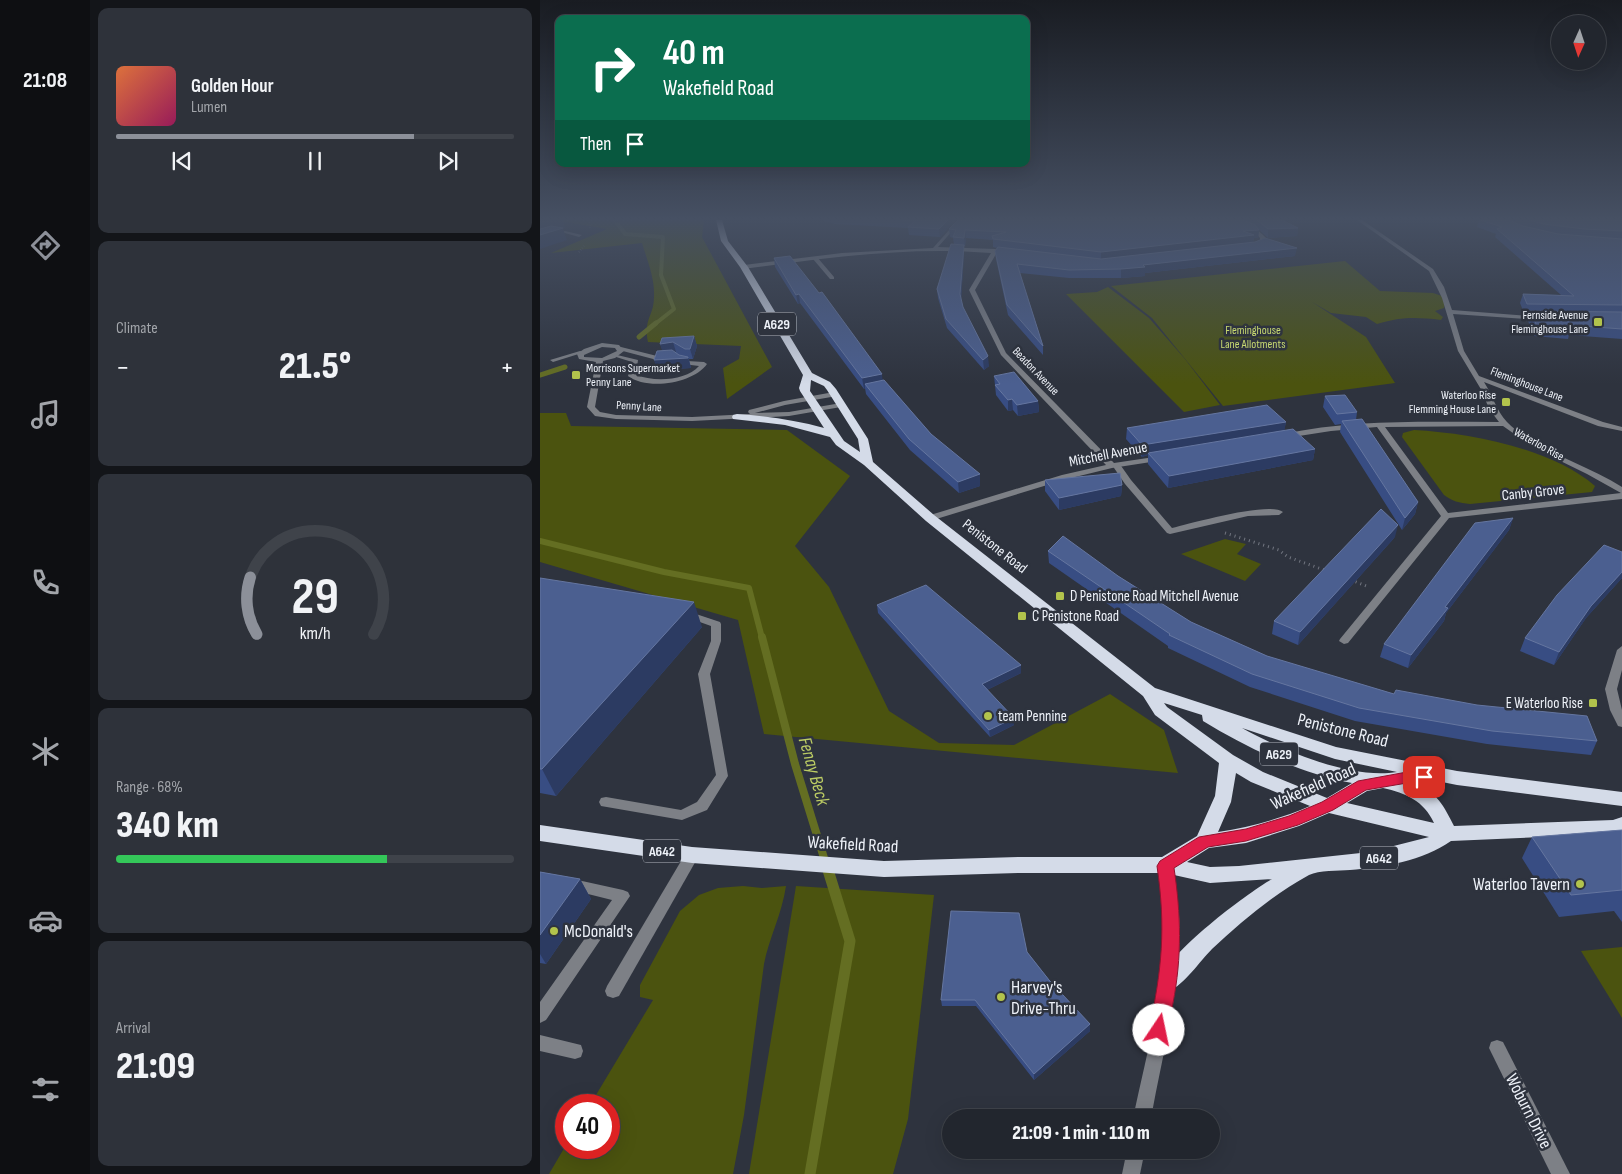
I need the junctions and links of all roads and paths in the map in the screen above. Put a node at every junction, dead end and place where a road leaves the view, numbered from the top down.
1 (749, 275) edge
2 (829, 275) edge
3 (981, 275) edge
4 (1435, 275) edge
5 (832, 278) dead end
6 (1448, 312) junction
7 (1553, 318) edge
8 (621, 349) junction
9 (615, 355) junction
10 (600, 360) junction
11 (808, 375) junction
12 (1476, 377) junction
13 (834, 394) junction
14 (810, 398) junction
15 (841, 405) junction
16 (816, 410) junction
17 (737, 417) junction
18 (1505, 424) junction
19 (1379, 425) junction
20 (1622, 429) edge
21 (833, 434) junction
22 (1272, 438) edge
23 (1175, 455) edge
24 (868, 463) junction
25 (1114, 465) junction
26 (1622, 491) edge
27 (1622, 496) edge
28 (1279, 512) dead end
29 (1446, 516) junction
30 (930, 518) junction
31 (1204, 523) junction
32 (1330, 572) edge
33 (1346, 578) edge
34 (1383, 593) junction
35 (674, 611) edge
36 (1344, 641) dead end
37 (1622, 650) edge
38 (1149, 692) junction
39 (1190, 705) junction
40 (1622, 723) edge
41 (1227, 760) junction
42 (1457, 778) junction
43 (1378, 782) junction
44 (1622, 799) edge
45 (606, 802) dead end
46 (1328, 806) junction
47 (1622, 824) edge
48 (540, 832) edge
49 (1448, 834) junction
50 (1204, 841) junction
51 (692, 855) junction
52 (1165, 866) junction
53 (1305, 867) junction
54 (558, 882) edge
55 (1169, 980) junction
56 (613, 991) dead end
57 (540, 1015) edge
58 (540, 1043) edge
59 (1498, 1048) dead end
60 (575, 1052) dead end
61 (1144, 1109) edge
62 (1134, 1159) edge
63 (1131, 1174) edge
64 (1561, 1174) edge

1 - 11 highway, Penistone Road / A629
2 - 5 street
3 - 25 street, Beadon Avenue
4 - 6 street, Fleminghouse Lane
6 - 7 street
6 - 12 street, Fleminghouse Lane
8 - 9 street
8 - 9 street
8 - 10 street
9 - 10 street
10 - 17 street, Penny Lane
11 - 13 highway
11 - 14 highway, Penistone Road / A629
12 - 18 street, Waterloo Rise
12 - 20 street, Fleminghouse Lane
13 - 14 street, Penny Lane
13 - 15 highway
14 - 16 highway, Penistone Road / A629
14 - 17 street, Penny Lane
15 - 16 street, Penny Lane
15 - 24 highway
16 - 17 street, Penny Lane
16 - 21 highway, Penistone Road / A629
17 - 21 highway
18 - 19 street
18 - 26 street, Waterloo Rise
19 - 22 street
19 - 29 street
21 - 24 highway, Penistone Road / A629
23 - 25 street, Mitchell Avenue
24 - 30 highway, Penistone Road / A629
25 - 30 street, Mitchell Avenue
25 - 31 street
27 - 29 street, Canby Grove
28 - 31 street
29 - 34 street
30 - 38 highway, Penistone Road / A629
31 - 32 path
33 - 34 path
34 - 36 street
35 - 45 street
37 - 40 street
38 - 39 highway, Penistone Road / A629
38 - 41 highway, Penistone Road / A629
39 - 42 highway, Penistone Road / A629
39 - 43 highway, A629
41 - 46 highway, Penistone Road / A629
41 - 50 highway
42 - 43 highway, Wakefield Road
42 - 44 highway, Penistone Road / A629
43 - 46 highway, Wakefield Road
43 - 49 highway, A629
46 - 49 highway, Penistone Road / A629
46 - 50 highway, Wakefield Road
47 - 49 highway, Penistone Road / A629
48 - 51 highway, Wakefield Road / A642
49 - 53 highway, Wakefield Road / A642
50 - 52 highway, Wakefield Road
51 - 52 highway, Wakefield Road / A642
51 - 56 street
52 - 53 highway, Wakefield Road / A642
52 - 55 street
53 - 55 highway
54 - 57 street
55 - 61 street
58 - 60 street
59 - 64 street, Woburn Drive
62 - 63 street

